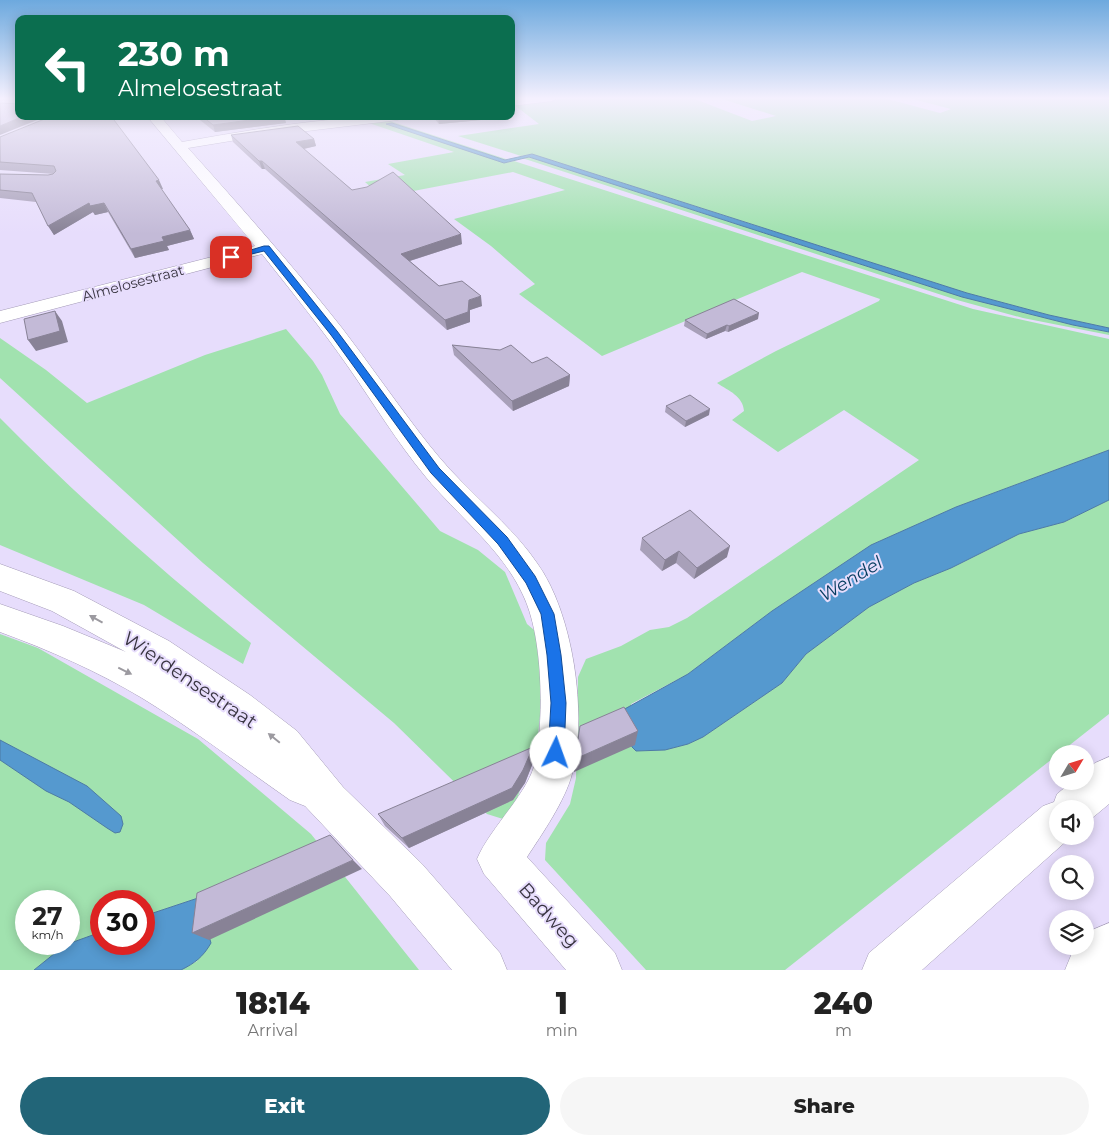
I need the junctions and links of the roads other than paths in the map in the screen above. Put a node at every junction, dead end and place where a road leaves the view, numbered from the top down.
1 (177, 143) edge
2 (195, 143) edge
3 (179, 146) junction
4 (266, 248) junction
5 (0, 317) edge
6 (0, 577) edge
7 (0, 618) edge
8 (1109, 776) edge
9 (1082, 800) edge
10 (328, 802) junction
11 (1049, 829) edge
12 (1109, 947) edge
13 (483, 970) edge
14 (598, 970) edge
15 (886, 970) edge
16 (1089, 970) edge

1 - 3 main road
2 - 3 main road
3 - 4 main road
4 - 5 main road, Almelosestraat
4 - 14 main road, Badweg
10 -> 6 main road, Wierdensestraat
7 -> 10 main road, Wierdensestraat
8 - 9 main road
10 - 13 main road, Wierdensestraat
11 - 15 main road
12 - 16 main road

